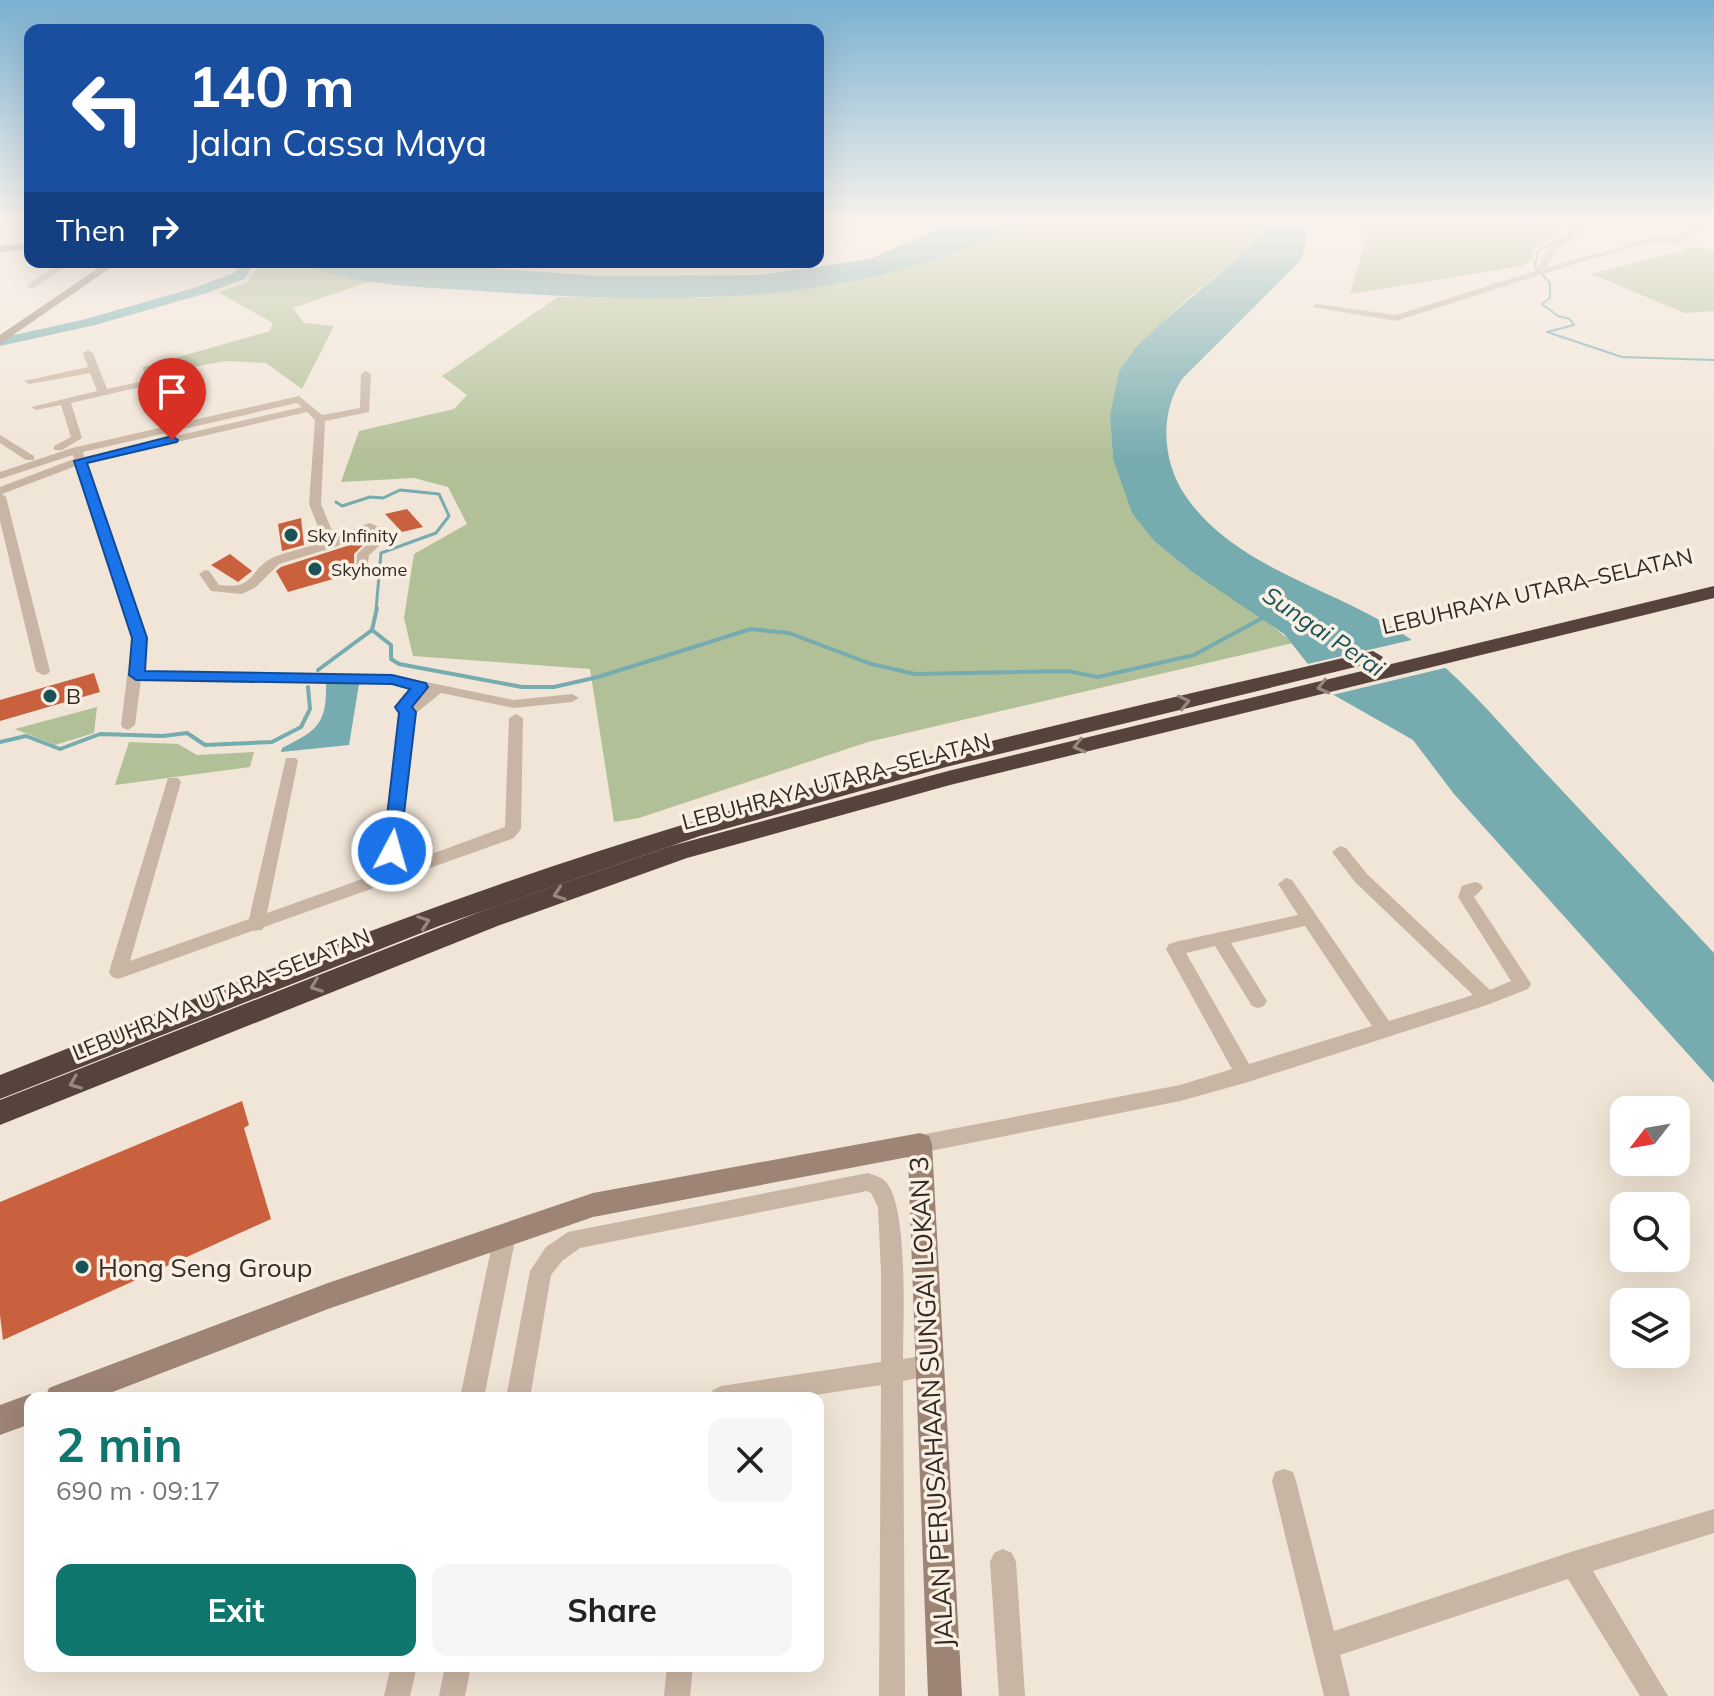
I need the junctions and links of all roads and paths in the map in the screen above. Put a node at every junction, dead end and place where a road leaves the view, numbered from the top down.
1 (50, 301) edge
2 (54, 301) edge
3 (1449, 301) edge
4 (1316, 307) dead end
5 (3, 334) edge
6 (88, 353) dead end
7 (94, 369) junction
8 (191, 374) dead end
9 (366, 374) dead end
10 (29, 381) dead end
11 (311, 391) dead end
12 (103, 393) junction
13 (65, 401) junction
14 (305, 406) junction
15 (36, 407) dead end
16 (320, 419) junction
17 (0, 438) edge
18 (76, 452) junction
19 (30, 458) junction
20 (0, 469) edge
21 (0, 479) edge
22 (0, 494) edge
23 (331, 544) junction
24 (362, 572) dead end
25 (205, 574) dead end
26 (1714, 578) edge
27 (1714, 592) edge
28 (1500, 636) junction
29 (43, 671) dead end
30 (136, 675) junction
31 (420, 687) junction
32 (437, 690) junction
33 (1257, 694) junction
34 (572, 698) dead end
35 (408, 712) junction
36 (516, 718) dead end
37 (128, 725) dead end
38 (291, 761) dead end
39 (173, 782) dead end
40 (1340, 852) dead end
41 (390, 877) junction
42 (1286, 884) dead end
43 (1475, 888) dead end
44 (1309, 919) junction
45 (256, 926) junction
46 (1219, 938) junction
47 (1487, 998) junction
48 (1258, 1001) dead end
49 (1384, 1029) junction
50 (1245, 1075) junction
51 (0, 1087) edge
52 (0, 1113) edge
53 (920, 1144) junction
54 (505, 1235) junction
55 (928, 1366) junction
56 (894, 1371) junction
57 (75, 1392) edge
58 (473, 1392) edge
59 (519, 1392) edge
60 (759, 1392) edge
61 (24, 1411) edge
62 (0, 1420) edge
63 (1284, 1481) dead end
64 (1714, 1521) edge
65 (1003, 1562) dead end
66 (1574, 1564) junction
67 (1326, 1647) junction
68 (403, 1672) edge
69 (457, 1672) edge
70 (679, 1672) edge
71 (397, 1696) edge
72 (452, 1696) edge
73 (677, 1696) edge
74 (892, 1696) edge
75 (945, 1696) edge
76 (1012, 1696) edge
77 (1337, 1696) edge
78 (1655, 1696) edge

1 - 5 main road
2 - 5 main road
3 - 4 street
6 - 7 street
7 - 10 street
7 - 12 street
8 - 12 street
9 - 16 street
11 - 14 street
12 - 13 street
13 - 15 street
13 - 18 street
14 - 16 street
14 - 18 street
16 - 23 street
17 - 19 street
18 - 19 street
18 - 21 street
18 - 22 street
18 - 30 street
19 - 20 street
22 - 29 street
23 - 24 street
23 - 25 street
26 - 28 highway, LEBUHRAYA UTARA–SELATAN
27 - 28 highway, LEBUHRAYA UTARA–SELATAN
28 - 33 highway, LEBUHRAYA UTARA–SELATAN
30 - 31 street
30 - 37 street
31 - 32 street
31 - 35 street
32 - 34 street
32 - 35 street
51 -> 33 highway, LEBUHRAYA UTARA–SELATAN
33 -> 52 highway, LEBUHRAYA UTARA–SELATAN
35 - 41 street
36 - 41 street
38 - 45 street
39 - 45 street
40 - 47 street
41 - 45 street
42 - 44 street
43 - 47 street
44 - 46 street
44 - 49 street
46 - 48 street
46 - 50 street
47 - 49 street
49 - 50 street
50 - 53 street
53 - 54 main road, JALAN PERUSAHAAN SUNGAI LOKAN 3
53 - 55 main road, JALAN PERUSAHAAN SUNGAI LOKAN 3
54 - 57 main road, JALAN PERUSAHAAN SUNGAI LOKAN 3
54 - 58 street
55 - 56 street
55 - 75 main road, JALAN PERUSAHAAN SUNGAI LOKAN 3
56 - 59 street
56 - 60 street
56 - 74 street
61 - 62 main road
63 - 67 street
64 - 66 street
65 - 76 street
66 - 67 street
66 - 78 street
67 - 77 street
68 - 71 street
69 - 72 street
70 - 73 street

